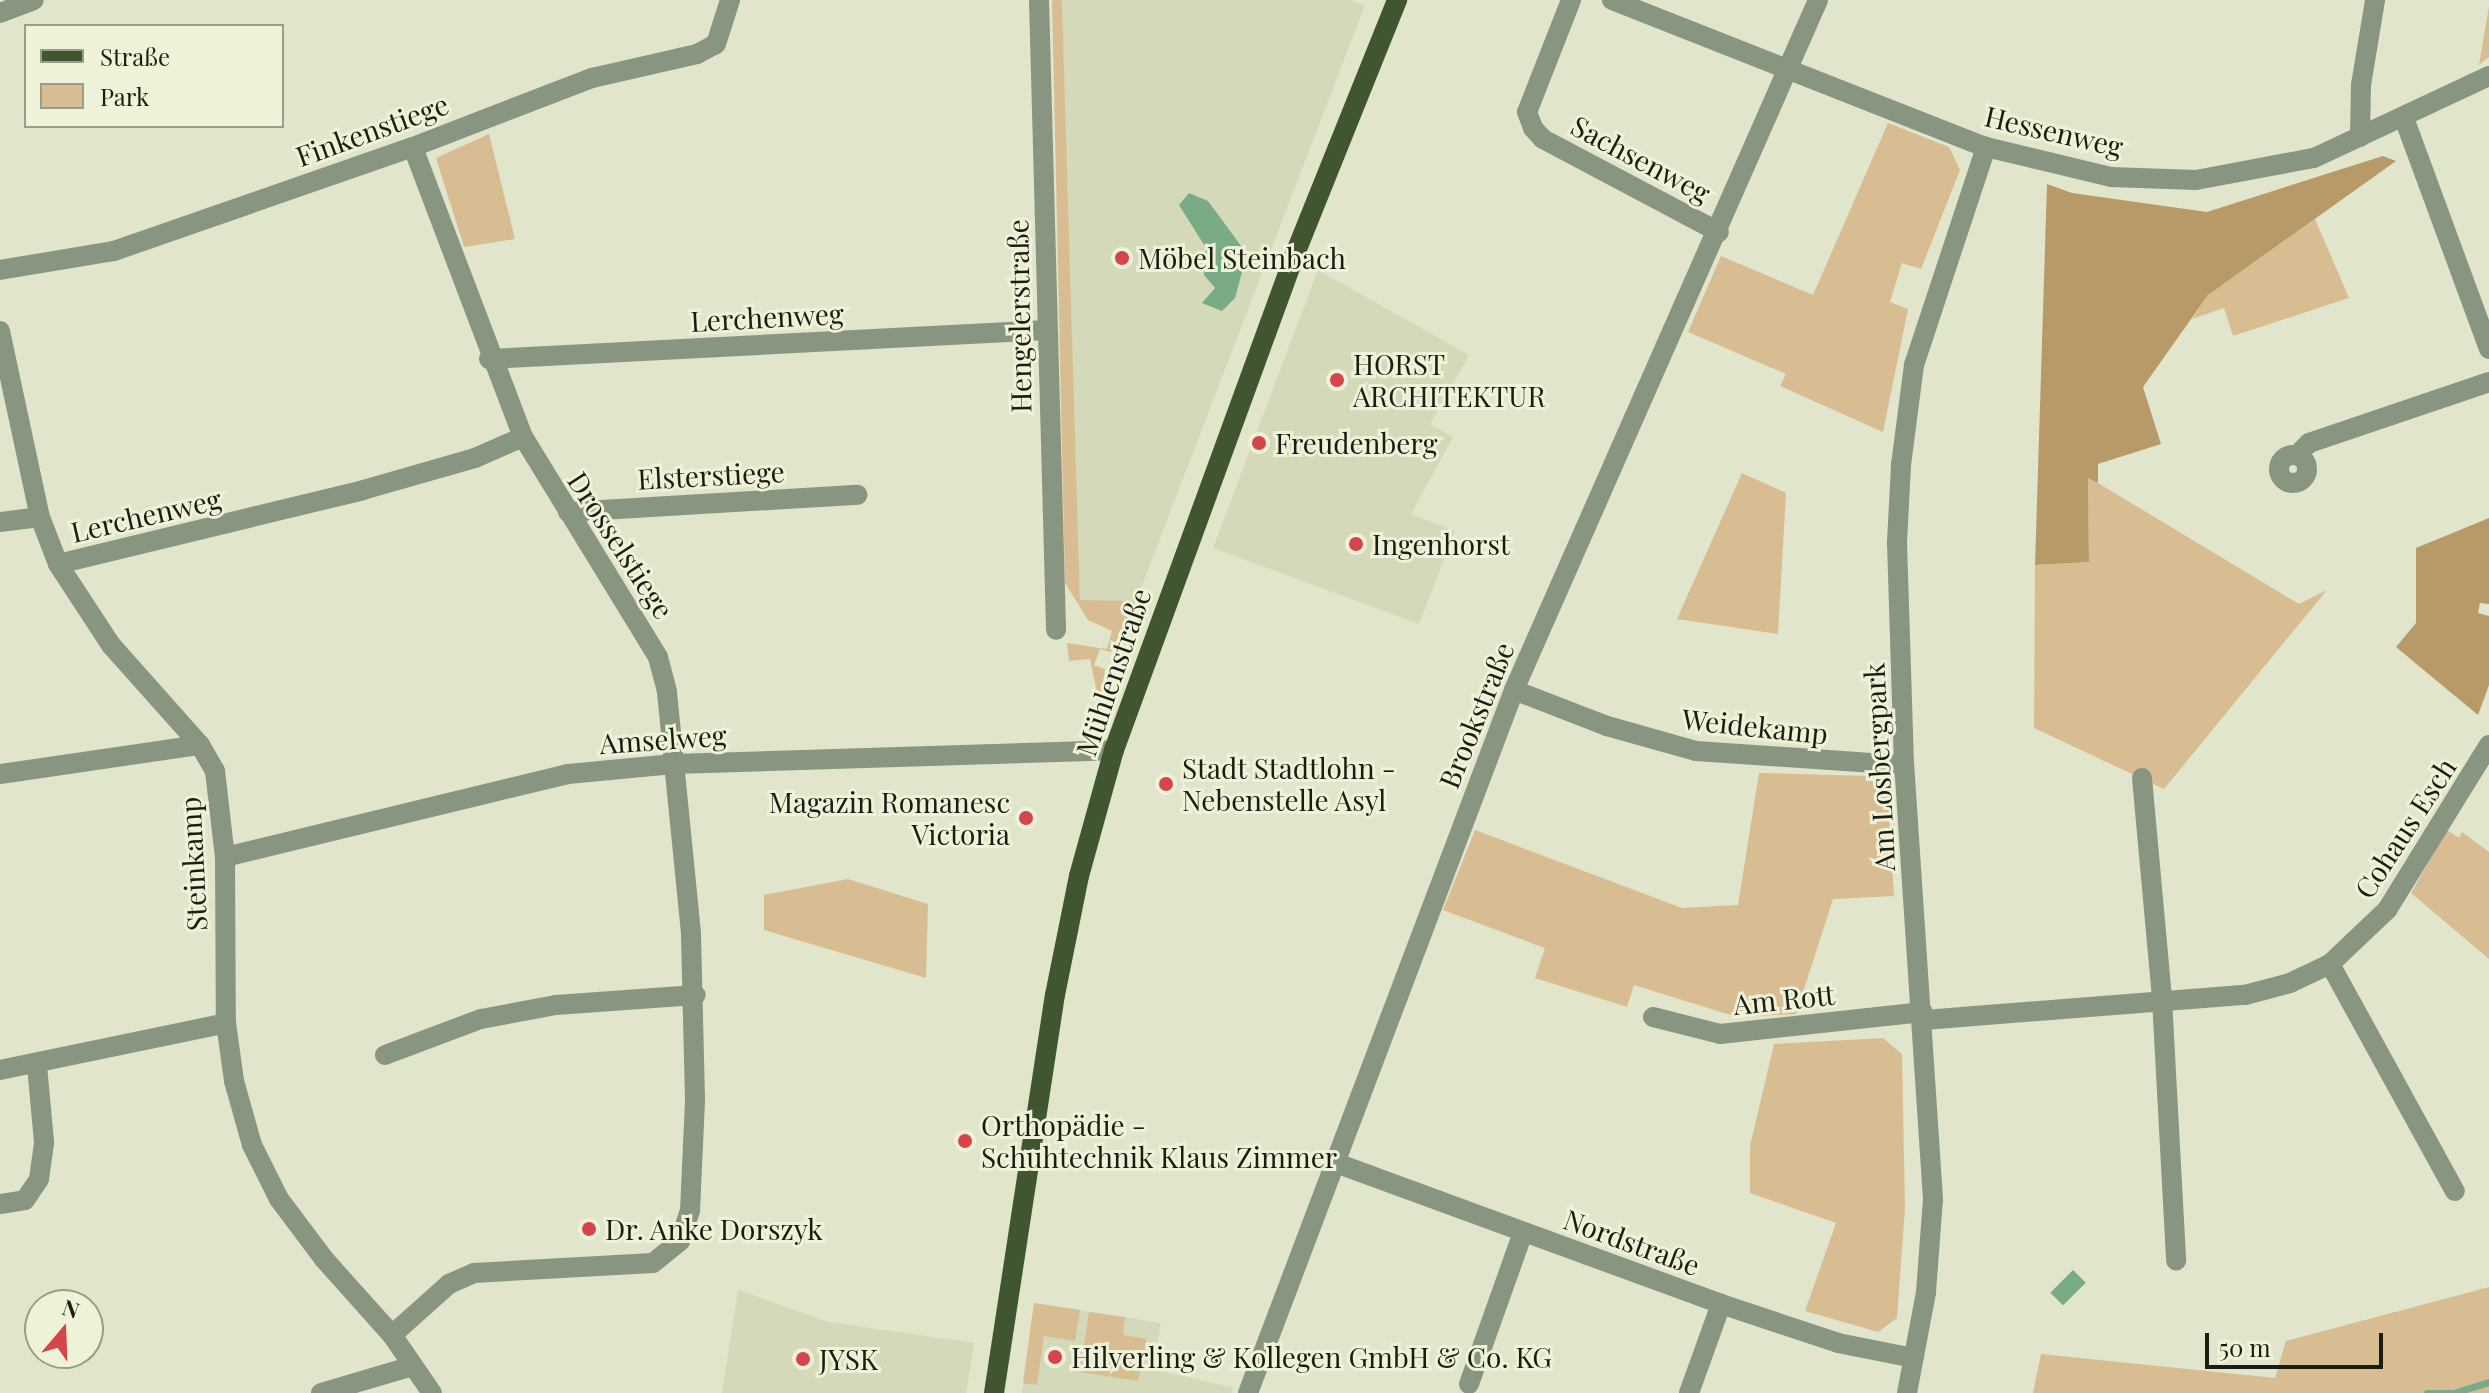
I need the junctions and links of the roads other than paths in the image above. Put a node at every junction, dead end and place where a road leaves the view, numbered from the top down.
1 (34, 0) edge
2 (730, 0) edge
3 (1039, 0) edge
4 (1397, 0) edge
5 (1571, 0) edge
6 (1612, 0) edge
7 (1818, 0) edge
8 (2375, 0) edge
9 (0, 13) edge
10 (1788, 70) junction
11 (2489, 76) edge
12 (2404, 118) junction
13 (2360, 137) junction
14 (413, 147) junction
15 (1986, 147) junction
16 (1719, 232) junction
17 (0, 270) edge
18 (1047, 330) junction
19 (0, 331) edge
20 (2489, 349) edge
21 (489, 359) junction
22 (2489, 382) edge
23 (523, 437) junction
24 (2297, 455) dead end
25 (858, 495) dead end
26 (568, 512) junction
27 (40, 517) junction
28 (0, 522) edge
29 (58, 564) junction
30 (1056, 630) dead end
31 (1514, 690) junction
32 (200, 745) junction
33 (2488, 749) edge
34 (1114, 750) junction
35 (674, 764) junction
36 (1904, 765) junction
37 (0, 774) edge
38 (2142, 778) dead end
39 (225, 857) junction
40 (2330, 964) junction
41 (696, 995) junction
42 (2162, 999) junction
43 (1924, 1016) junction
44 (1653, 1017) dead end
45 (226, 1023) junction
46 (385, 1055) dead end
47 (37, 1065) junction
48 (0, 1070) edge
49 (1336, 1163) junction
50 (2455, 1191) dead end
51 (0, 1204) edge
52 (1523, 1232) junction
53 (2176, 1261) dead end
54 (1721, 1304) junction
55 (392, 1335) junction
56 (1914, 1358) junction
57 (413, 1366) junction
58 (1469, 1384) dead end
59 (321, 1393) edge
60 (432, 1393) edge
61 (994, 1393) edge
62 (1248, 1393) edge
63 (1689, 1393) edge
64 (1907, 1393) edge

1 - 9 street
2 - 14 street, Finkenstiege
3 - 18 street, Hengelerstraße
4 - 34 main road, Mühlenstraße
5 - 16 street, Sachsenweg
6 - 10 street, Hessenweg
7 - 10 street, Brookstraße
8 - 13 street
10 - 15 street, Hessenweg
10 - 16 street, Brookstraße
11 - 12 street, Hessenweg
12 - 13 street, Hessenweg
12 - 20 street
13 - 15 street, Hessenweg
14 - 17 street, Finkenstiege
14 - 21 street, Drosselstiege
15 - 36 street, Am Losbergpark
16 - 31 street, Brookstraße
18 - 21 street, Lerchenweg
18 - 30 street, Hengelerstraße
19 - 27 street, Steinkamp
21 - 23 street, Drosselstiege
22 - 24 street
23 - 26 street, Drosselstiege
23 - 29 street, Lerchenweg
25 - 26 street, Elsterstiege
26 - 35 street, Drosselstiege
27 - 28 street
27 - 29 street, Steinkamp
29 - 32 street, Steinkamp
31 - 36 street, Weidekamp
31 - 49 street, Brookstraße
32 - 37 street
32 - 39 street, Steinkamp
33 - 40 street, Cohaus Esch
34 - 35 street, Amselweg
34 - 61 main road, Mühlenstraße
35 - 39 street, Amselweg
35 - 41 street, Drosselstiege
36 - 43 street, Am Losbergpark
38 - 42 street
39 - 45 street, Steinkamp
40 - 42 street, Cohaus Esch
40 - 50 street
41 - 46 street
41 - 55 street, Drosselstiege
42 - 43 street, Cohaus Esch
42 - 53 street
43 - 44 street, Am Rott
43 - 56 street, Am Losbergpark
45 - 47 street
45 - 55 street, Steinkamp
47 - 48 street
47 - 51 street
49 - 52 street, Nordstraße
49 - 62 street, Brookstraße
52 - 54 street, Nordstraße
52 - 58 street, Nordstraße
54 - 56 street, Nordstraße
54 - 63 street, Nordstraße
55 - 57 street, Steinkamp
56 - 64 street, Am Losbergpark
57 - 59 street
57 - 60 street, Steinkamp

